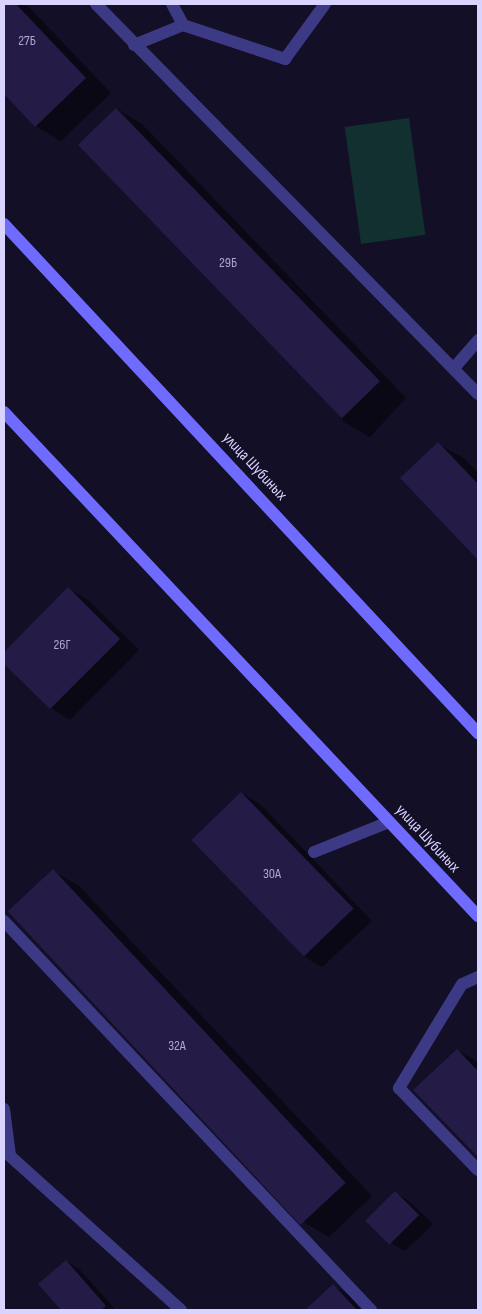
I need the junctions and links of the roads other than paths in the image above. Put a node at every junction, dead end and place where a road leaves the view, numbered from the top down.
1 (96, 4) edge
2 (172, 4) edge
3 (325, 4) edge
4 (183, 25) junction
5 (134, 45) junction
6 (4, 224) edge
7 (478, 340) edge
8 (454, 368) junction
9 (478, 394) edge
10 (5, 416) edge
11 (478, 732) edge
12 (389, 822) junction
13 (314, 852) dead end
14 (478, 916) edge
15 (4, 921) edge
16 (478, 978) edge
17 (4, 1109) edge
18 (7, 1159) edge
19 (478, 1170) edge
20 (181, 1310) edge
21 (371, 1310) edge

1 - 5 street
2 - 4 street
3 - 4 street
4 - 5 street
5 - 8 street
6 - 11 main road, улица Шубиных
7 - 8 street
8 - 9 street
10 - 12 main road, улица Шубиных
12 - 13 street
12 - 14 main road, улица Шубиных
15 - 21 street
16 - 19 street
17 - 18 street
18 - 20 street

